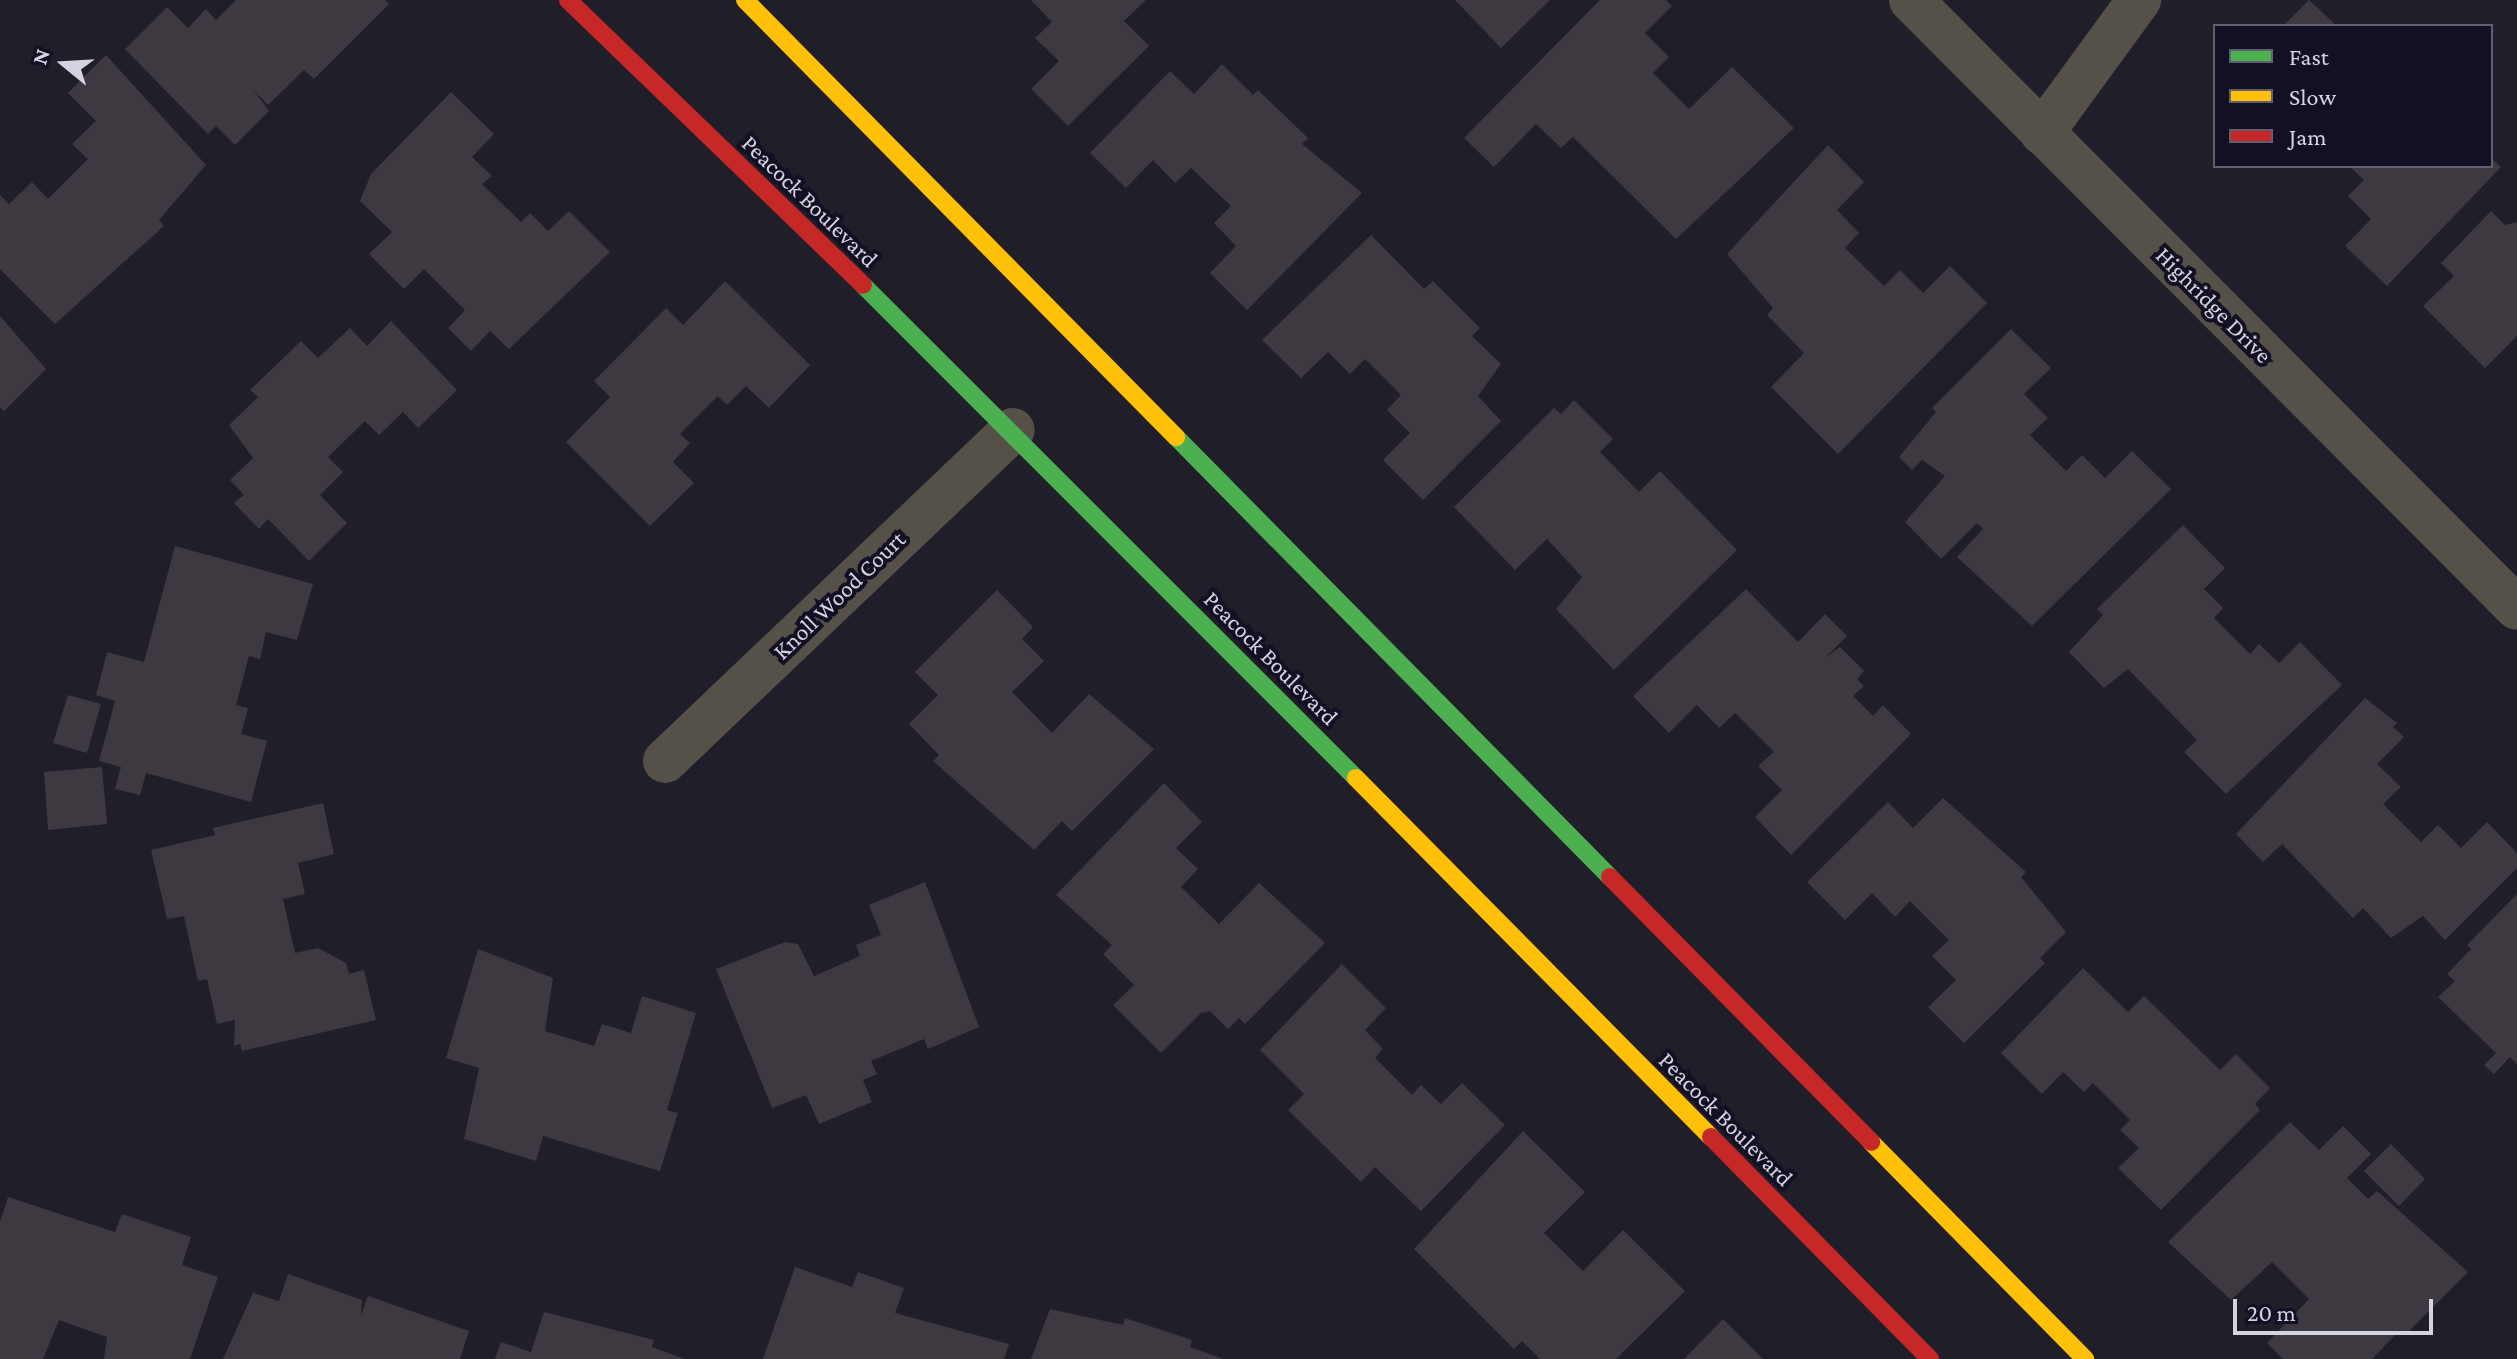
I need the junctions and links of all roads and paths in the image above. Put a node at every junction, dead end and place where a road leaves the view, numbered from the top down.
1 (568, 0) edge
2 (745, 0) edge
3 (1911, 0) edge
4 (2139, 0) edge
5 (2042, 133) junction
6 (1013, 430) junction
7 (2517, 608) edge
8 (665, 761) dead end
9 (1930, 1359) edge
10 (2085, 1359) edge

1 - 6 street, Peacock Boulevard
2 - 10 street
3 - 5 street, Highridge Drive
4 - 5 street
5 - 7 street, Highridge Drive
6 - 8 street, Knoll Wood Court
6 - 9 street, Peacock Boulevard

